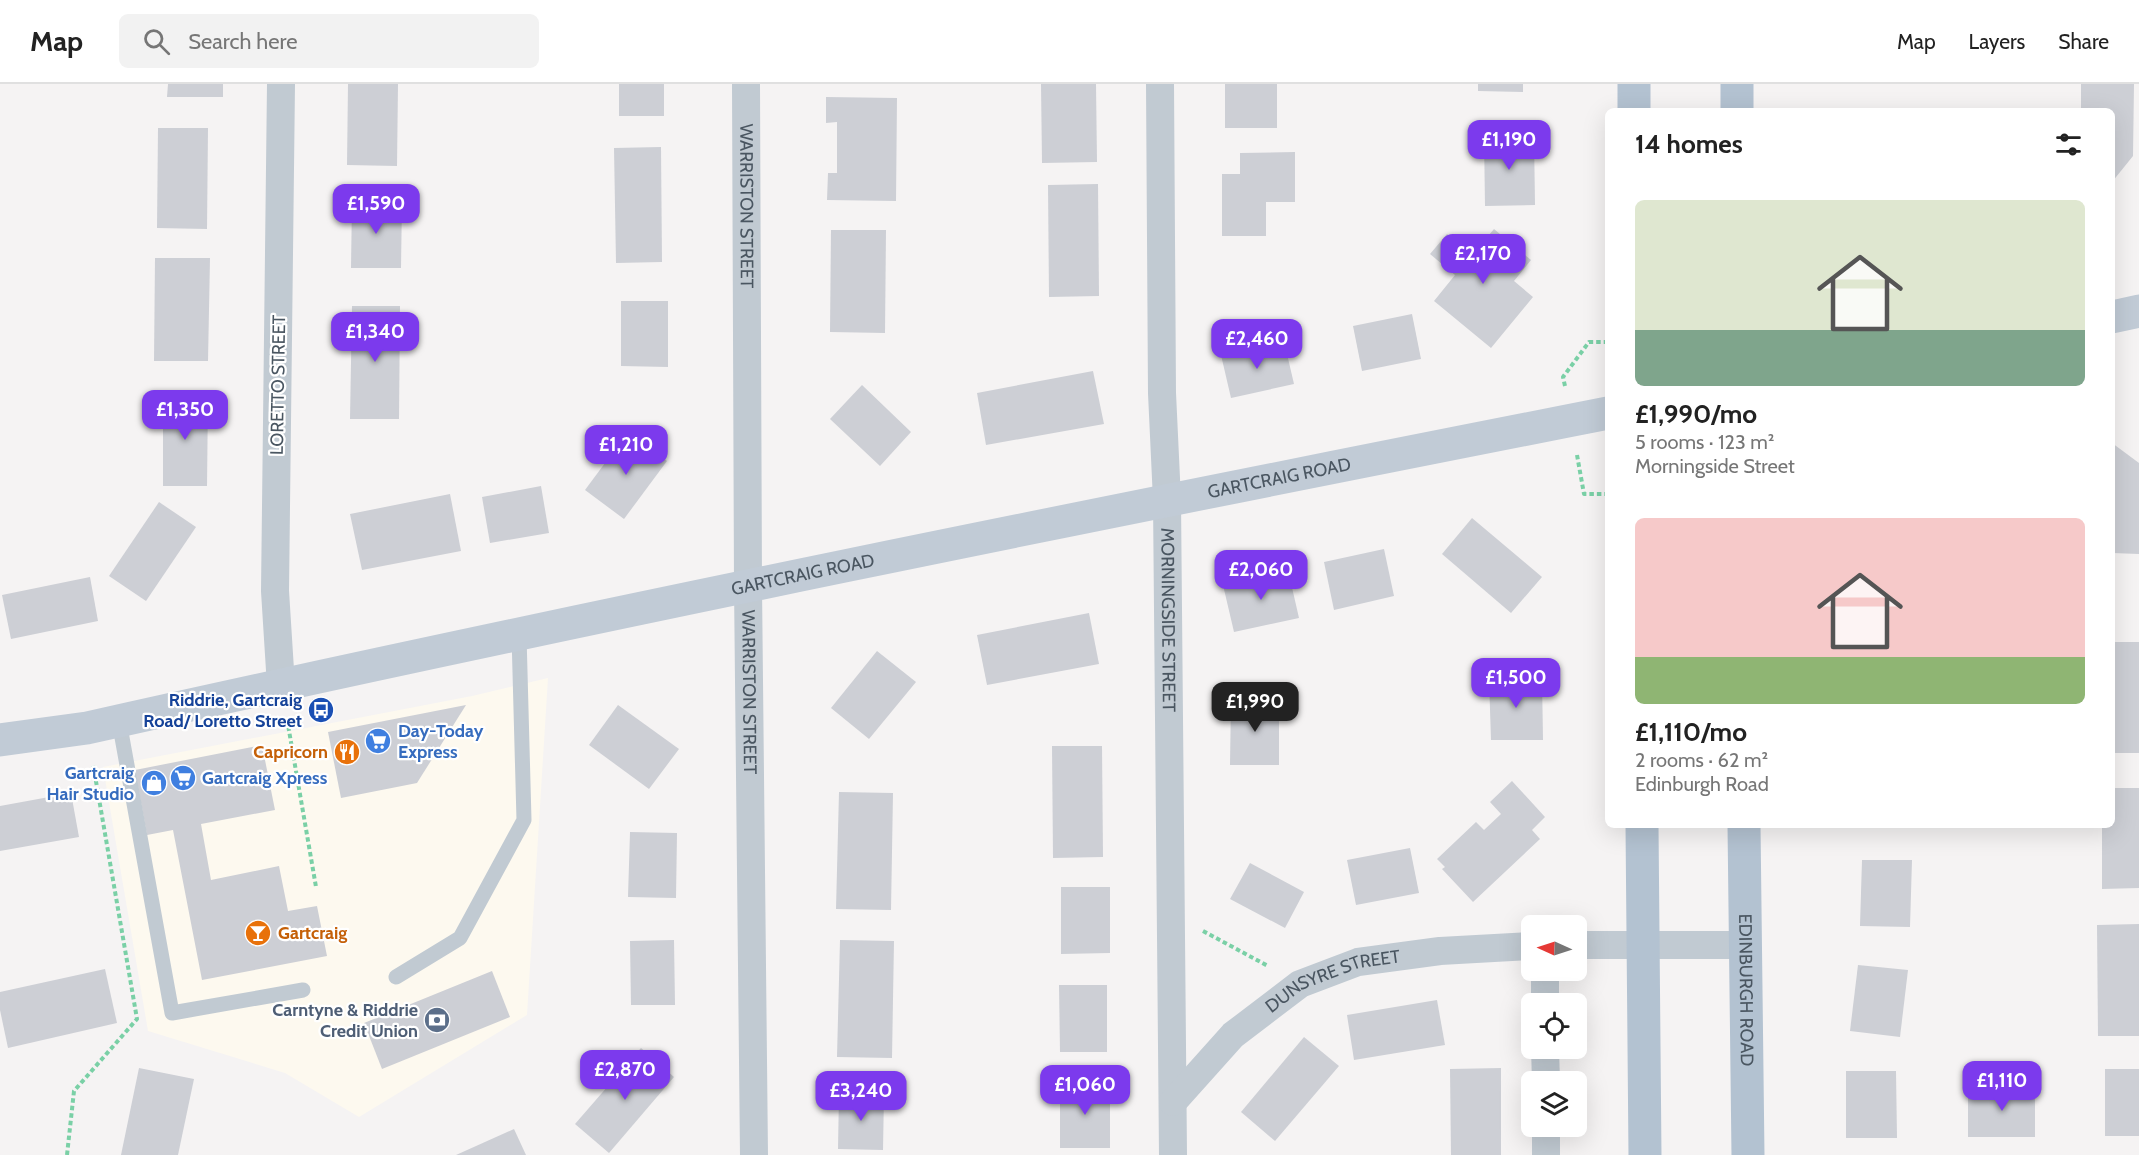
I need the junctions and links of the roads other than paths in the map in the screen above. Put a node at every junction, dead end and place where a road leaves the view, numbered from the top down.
1 (281, 84) edge
2 (747, 84) edge
3 (1160, 84) edge
4 (1634, 84) edge
5 (1737, 84) edge
6 (1634, 108) edge
7 (1737, 108) edge
8 (2139, 312) edge
9 (2115, 316) edge
10 (1605, 414) edge
11 (1167, 500) junction
12 (748, 586) junction
13 (519, 635) junction
14 (281, 686) junction
15 (119, 721) junction
16 (0, 740) edge
17 (1642, 828) edge
18 (1743, 828) edge
19 (1587, 945) edge
20 (1644, 945) junction
21 (1746, 945) junction
22 (1521, 947) edge
23 (396, 977) dead end
24 (303, 990) dead end
25 (1173, 1102) junction
26 (1546, 1137) edge
27 (754, 1155) edge
28 (1173, 1155) edge
29 (1546, 1155) edge
30 (1645, 1155) edge
31 (1748, 1155) edge

1 - 14 street, LORETTO STREET
2 - 12 street, WARRISTON STREET
3 - 11 street, MORNINGSIDE STREET
4 - 6 main road
5 - 7 main road
8 - 9 street
10 - 11 street, GARTCRAIG ROAD
11 - 12 street, GARTCRAIG ROAD
11 - 25 street, MORNINGSIDE STREET
12 - 13 street, GARTCRAIG ROAD
12 - 27 street, WARRISTON STREET
13 - 14 street, GARTCRAIG ROAD
13 - 23 lane
14 - 15 street, GARTCRAIG ROAD
15 - 16 street, GARTCRAIG ROAD
15 - 24 lane
17 - 20 main road
18 - 21 main road, EDINBURGH ROAD
19 - 20 street
20 - 21 street
20 - 30 main road
21 - 31 main road, EDINBURGH ROAD
22 - 25 street, DUNSYRE STREET
25 - 28 street, MORNINGSIDE STREET
26 - 29 street

